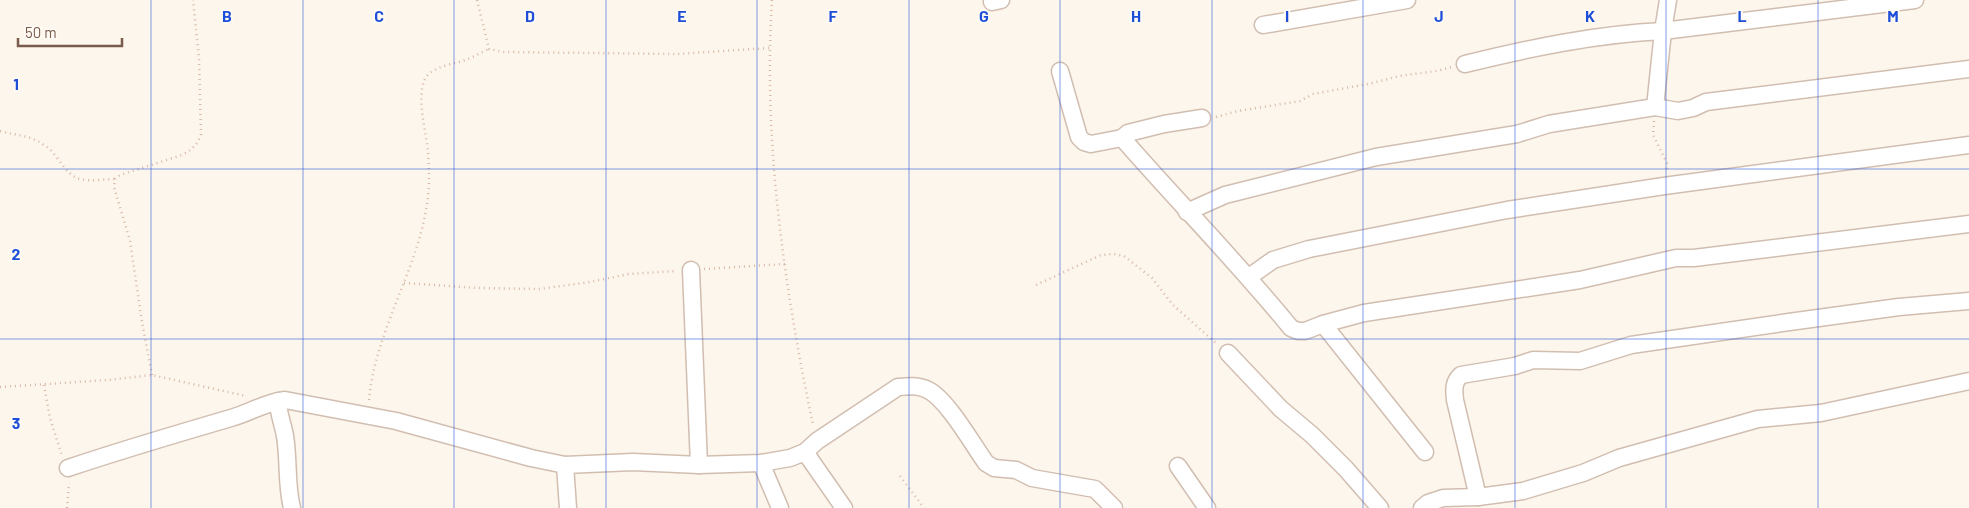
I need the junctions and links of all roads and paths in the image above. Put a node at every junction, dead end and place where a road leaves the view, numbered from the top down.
1 (193, 0) edge
2 (477, 0) edge
3 (772, 0) edge
4 (1406, 0) edge
5 (1668, 0) edge
6 (1915, 0) edge
7 (1263, 25) dead end
8 (1663, 31) junction
9 (769, 48) junction
10 (489, 49) junction
11 (1466, 64) joint
12 (1969, 69) edge
13 (1060, 71) dead end
14 (1655, 107) junction
15 (1202, 118) joint
16 (0, 131) edge
17 (1122, 138) junction
18 (1969, 145) edge
19 (115, 179) junction
20 (1664, 186) junction
21 (1187, 212) junction
22 (1969, 224) edge
23 (785, 264) junction
24 (691, 270) junction
25 (1249, 277) junction
26 (404, 283) junction
27 (1036, 285) dead end
28 (1969, 301) edge
29 (1322, 324) junction
30 (1228, 353) joint
31 (152, 375) junction
32 (1969, 381) edge
33 (44, 385) junction
34 (0, 387) edge
35 (248, 397) dead end
36 (278, 401) junction
37 (367, 417) junction
38 (811, 447) junction
39 (1425, 452) dead end
40 (761, 463) junction
41 (699, 465) junction
42 (565, 466) junction
43 (1178, 466) dead end
44 (68, 468) junction
45 (900, 476) dead end
46 (1478, 497) junction
47 (67, 508) edge
48 (292, 508) edge
49 (568, 508) edge
50 (780, 508) edge
51 (844, 508) edge
52 (924, 508) edge
53 (1114, 508) edge
54 (1207, 508) edge
55 (1380, 508) edge
56 (1422, 508) edge

1 - 19 path
2 - 10 path
3 - 9 path
4 - 7 street
5 - 8 street
6 - 8 street
8 - 11 street
8 - 14 street
9 - 10 path
9 - 23 path
10 - 26 path
11 - 15 path
12 - 14 street
13 - 17 street
14 - 20 path
14 - 21 street
15 - 17 street
16 - 19 path
17 - 21 street
18 - 20 street
19 - 31 path
20 - 25 street
21 - 25 street
22 - 29 street
23 - 24 path
23 - 38 path
24 - 26 path
24 - 41 street
25 - 29 street
26 - 37 path
27 - 30 path
28 - 46 street
29 - 39 street
30 - 55 street
31 - 33 path
31 - 35 path
32 - 46 street
33 - 34 path
33 - 44 path
36 - 37 street
36 - 44 street
36 - 48 street
37 - 42 street
38 - 40 street
38 - 51 street
38 - 53 street
40 - 41 street
40 - 50 street
41 - 42 street
42 - 49 street
43 - 54 street
44 - 47 path
45 - 52 path
46 - 56 street

